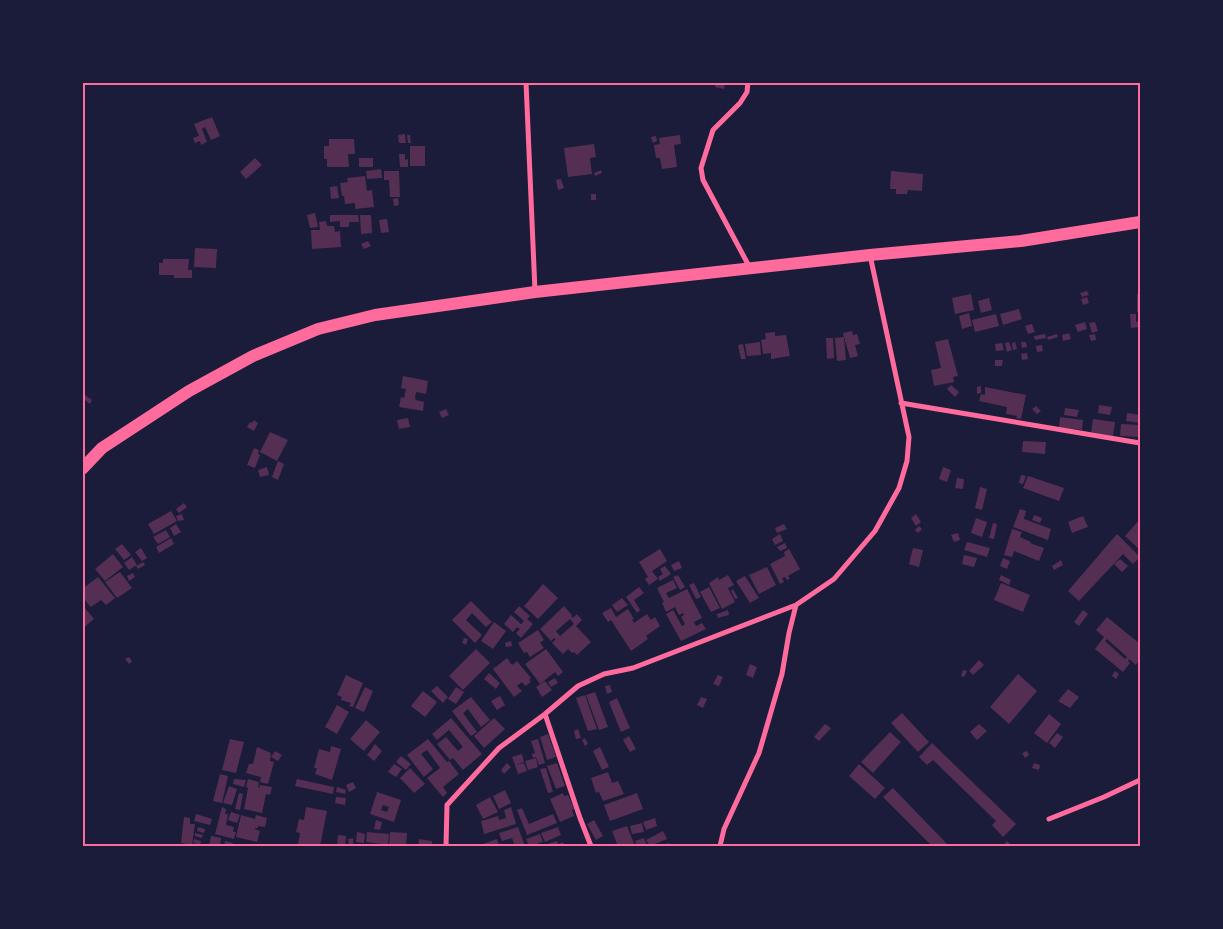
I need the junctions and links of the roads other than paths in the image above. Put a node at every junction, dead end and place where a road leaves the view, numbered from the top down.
1 (526, 82) edge
2 (748, 82) edge
3 (1140, 222) edge
4 (870, 255) junction
5 (750, 268) junction
6 (534, 292) junction
7 (901, 403) junction
8 (1140, 443) edge
9 (82, 469) edge
10 (796, 605) junction
11 (545, 714) junction
12 (1140, 780) edge
13 (1049, 819) dead end
14 (446, 846) edge
15 (591, 846) edge
16 (720, 846) edge

1 - 6 street
2 - 5 street
3 - 4 highway
4 - 5 highway
4 - 7 street
5 - 6 highway
6 - 9 highway
7 - 8 street
7 - 10 street
10 - 11 street
10 - 16 street
11 - 14 street
11 - 15 street
12 - 13 street

